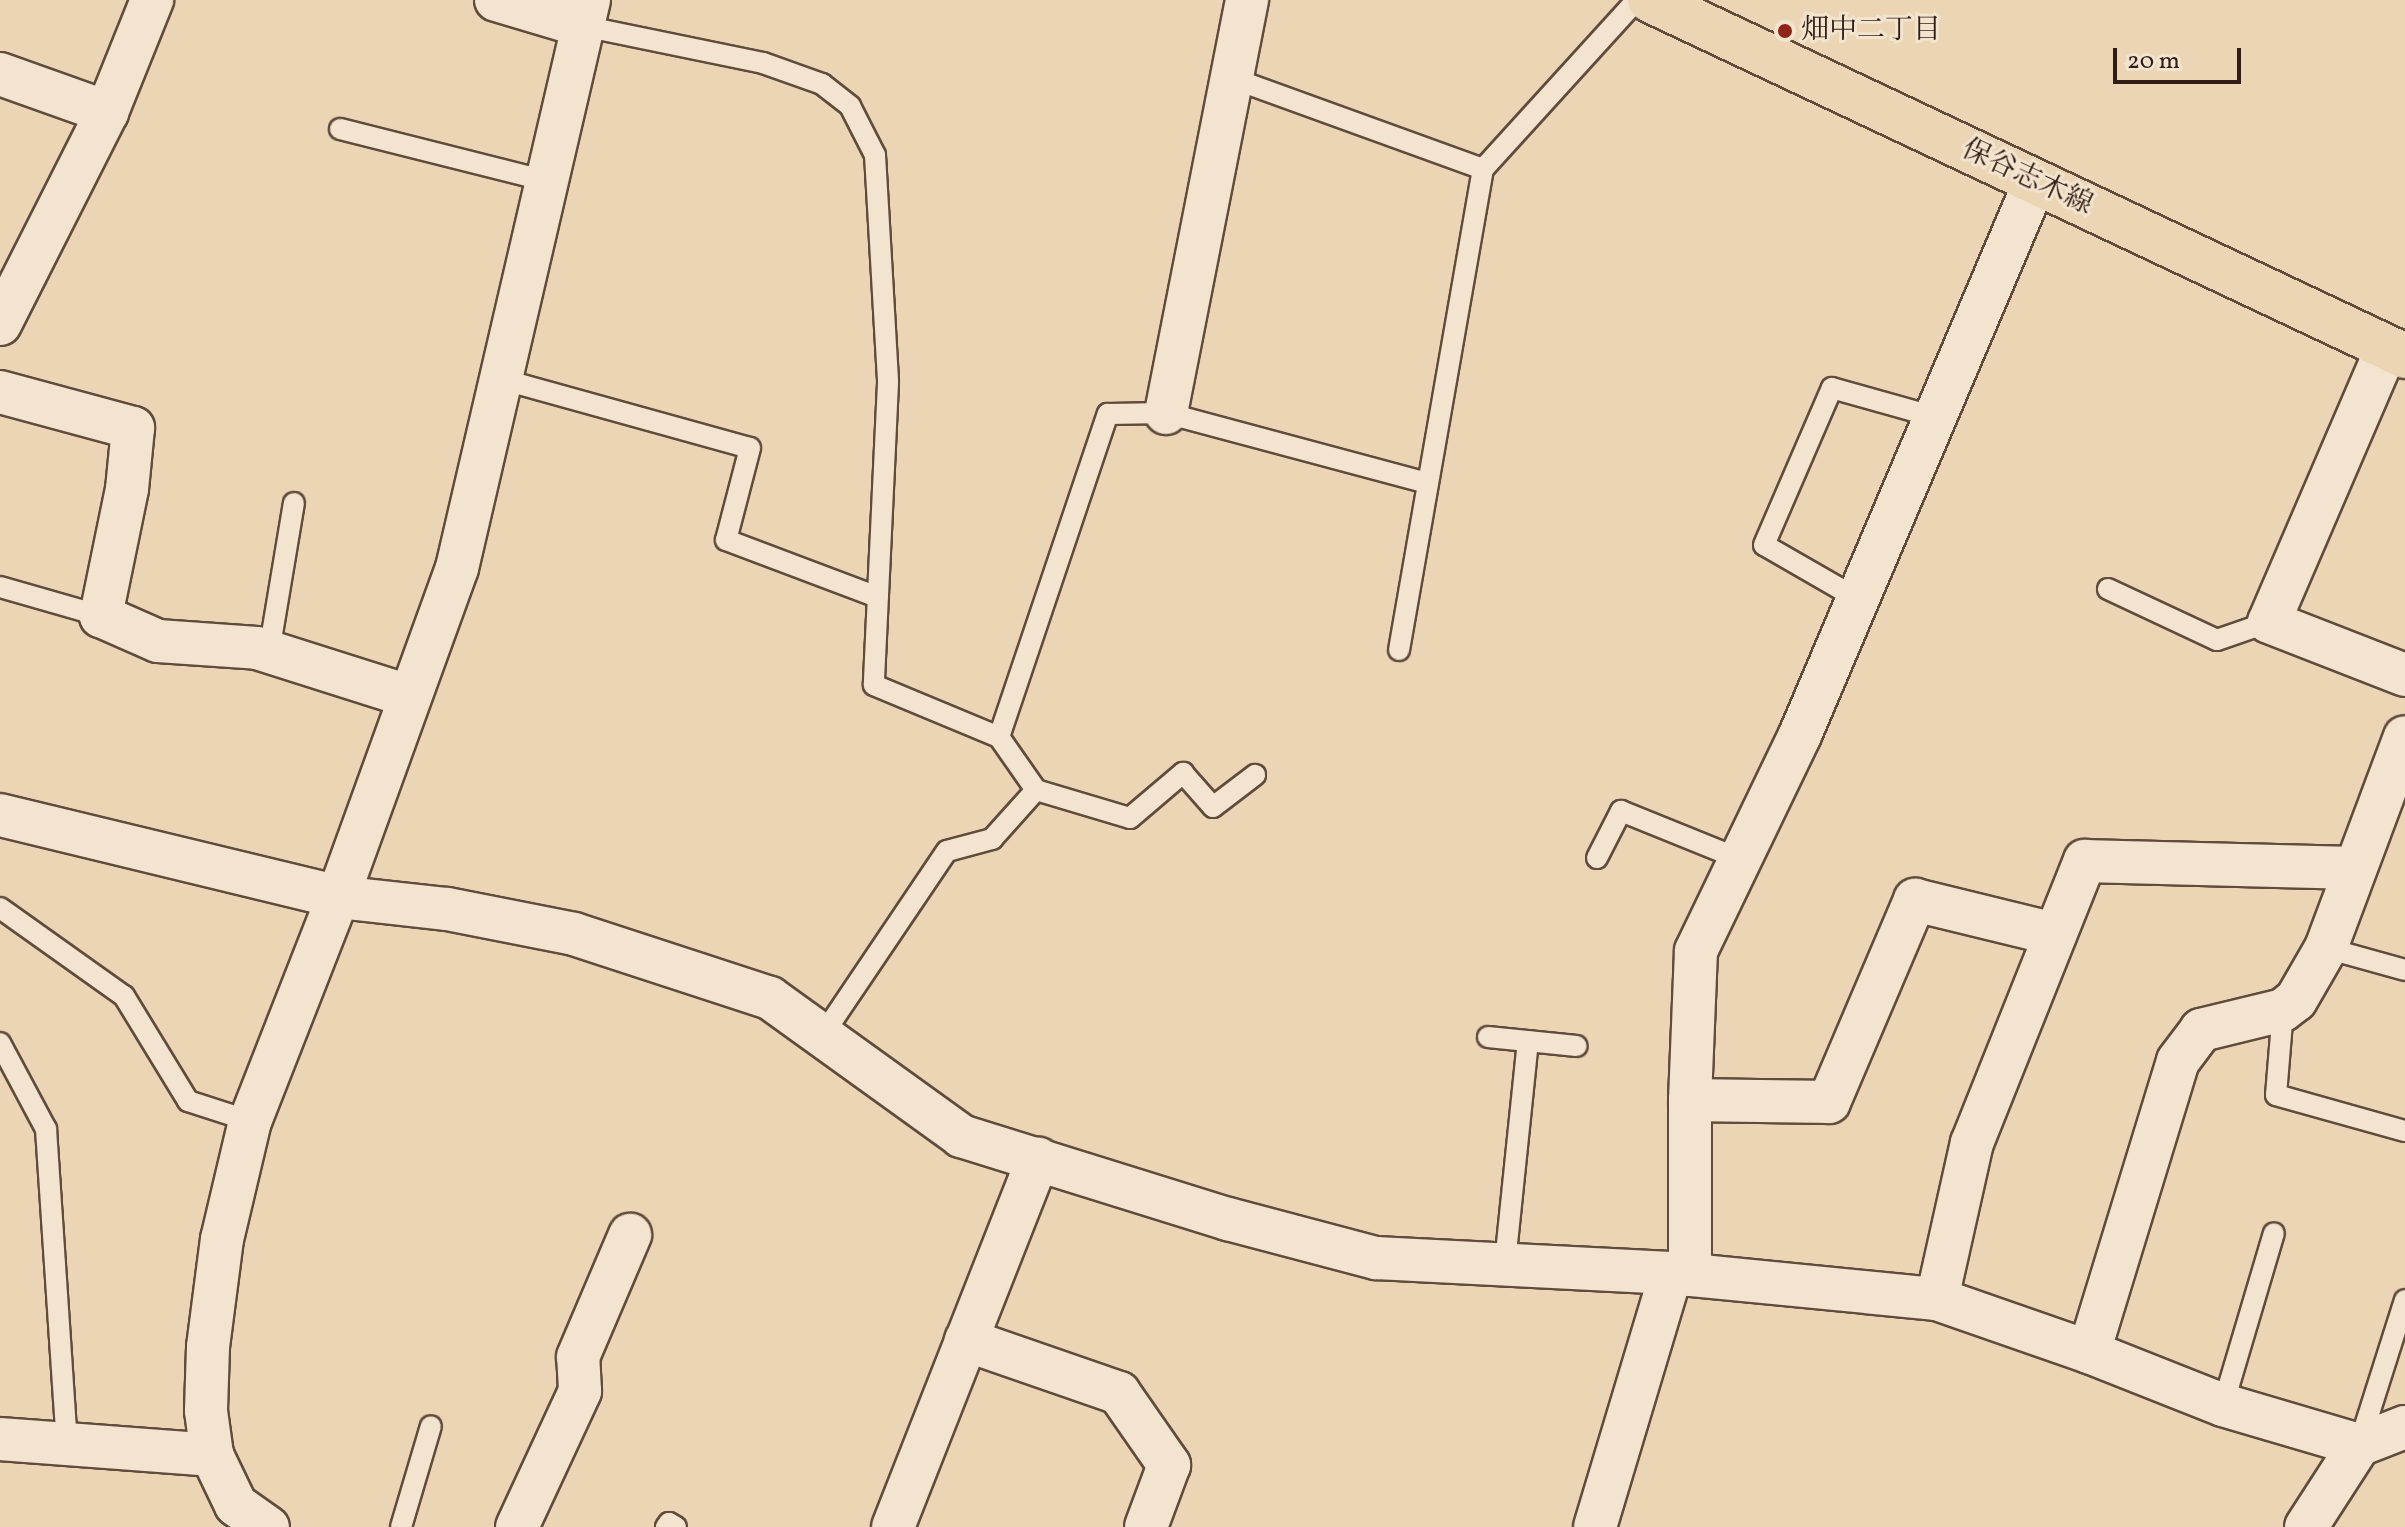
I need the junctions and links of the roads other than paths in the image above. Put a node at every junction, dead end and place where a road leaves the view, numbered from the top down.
1 (152, 0) edge
2 (496, 0) edge
3 (1247, 0) edge
4 (1637, 0) edge
5 (1650, 0) edge
6 (586, 13) edge
7 (0, 74) edge
8 (1229, 77) junction
9 (107, 112) junction
10 (340, 129) dead end
11 (1483, 169) junction
12 (547, 181) junction
13 (2035, 182) junction
14 (0, 324) edge
15 (2396, 352) edge
16 (501, 379) junction
17 (0, 392) edge
18 (1166, 413) junction
19 (1935, 417) junction
20 (1428, 483) junction
21 (294, 503) dead end
22 (0, 587) edge
23 (2108, 589) dead end
24 (878, 597) junction
25 (1858, 599) junction
26 (101, 616) junction
27 (2269, 622) junction
28 (1399, 650) dead end
29 (269, 652) junction
30 (2405, 675) edge
31 (408, 696) junction
32 (999, 737) junction
33 (2405, 737) edge
34 (1255, 775) dead end
35 (1036, 790) junction
36 (0, 815) edge
37 (1597, 858) dead end
38 (1740, 859) junction
39 (2353, 868) junction
40 (338, 897) junction
41 (0, 908) edge
42 (2055, 934) junction
43 (2326, 948) junction
44 (2405, 970) edge
45 (2283, 1010) junction
46 (822, 1036) junction
47 (1488, 1037) dead end
48 (1528, 1041) junction
49 (0, 1043) edge
50 (1577, 1046) dead end
51 (1690, 1100) junction
52 (250, 1121) junction
53 (2405, 1131) edge
54 (1038, 1159) junction
55 (2274, 1233) dead end
56 (630, 1235) dead end
57 (1505, 1263) junction
58 (1680, 1274) junction
59 (1937, 1299) junction
60 (2405, 1300) edge
61 (966, 1340) junction
62 (2089, 1352) junction
63 (2223, 1405) junction
64 (431, 1426) dead end
65 (2405, 1427) edge
66 (0, 1439) edge
67 (2359, 1445) junction
68 (67, 1446) junction
69 (212, 1455) junction
70 (268, 1527) edge
71 (401, 1527) edge
72 (517, 1527) edge
73 (666, 1527) edge
74 (676, 1527) edge
75 (893, 1527) edge
76 (1146, 1527) edge
77 (1595, 1527) edge
78 (2306, 1527) edge

1 - 9 street
2 - 6 street
3 - 8 street
4 - 11 lane
5 - 13 main road, 保谷志木線
6 - 12 street
6 - 24 lane
7 - 9 street
8 - 11 lane
8 - 18 street
9 - 14 street
10 - 12 lane
11 - 20 lane
12 - 16 street
13 - 15 main road, 保谷志木線
13 - 19 street
15 - 27 street
16 - 24 lane
16 - 31 street
17 - 26 street
18 - 20 lane
18 - 32 lane
19 - 25 street
19 - 25 lane
20 - 28 lane
21 - 29 lane
22 - 26 lane
23 - 27 lane
24 - 32 lane
25 - 38 street
26 - 29 street
27 - 30 street
29 - 31 street
31 - 40 street
32 - 35 lane
33 - 39 street
34 - 35 lane
35 - 46 lane
36 - 40 street
37 - 38 lane
38 - 51 street
39 - 42 street
39 - 43 street
40 - 46 street
40 - 52 street
41 - 52 lane
42 - 51 street
42 - 59 street
43 - 44 lane
43 - 45 street
45 - 53 lane
45 - 62 street
46 - 54 street
47 - 48 lane
48 - 50 lane
48 - 57 lane
49 - 68 lane
51 - 58 street
52 - 69 street
54 - 57 street
54 - 61 street
55 - 63 lane
56 - 72 street
57 - 58 street
58 - 59 street
58 - 77 street
59 - 62 street
60 - 67 lane
61 - 75 street
61 - 76 street
62 - 63 street
63 - 67 street
64 - 71 lane
65 - 67 street
66 - 68 street
67 - 78 street
68 - 69 street
69 - 70 street
73 - 74 lane

